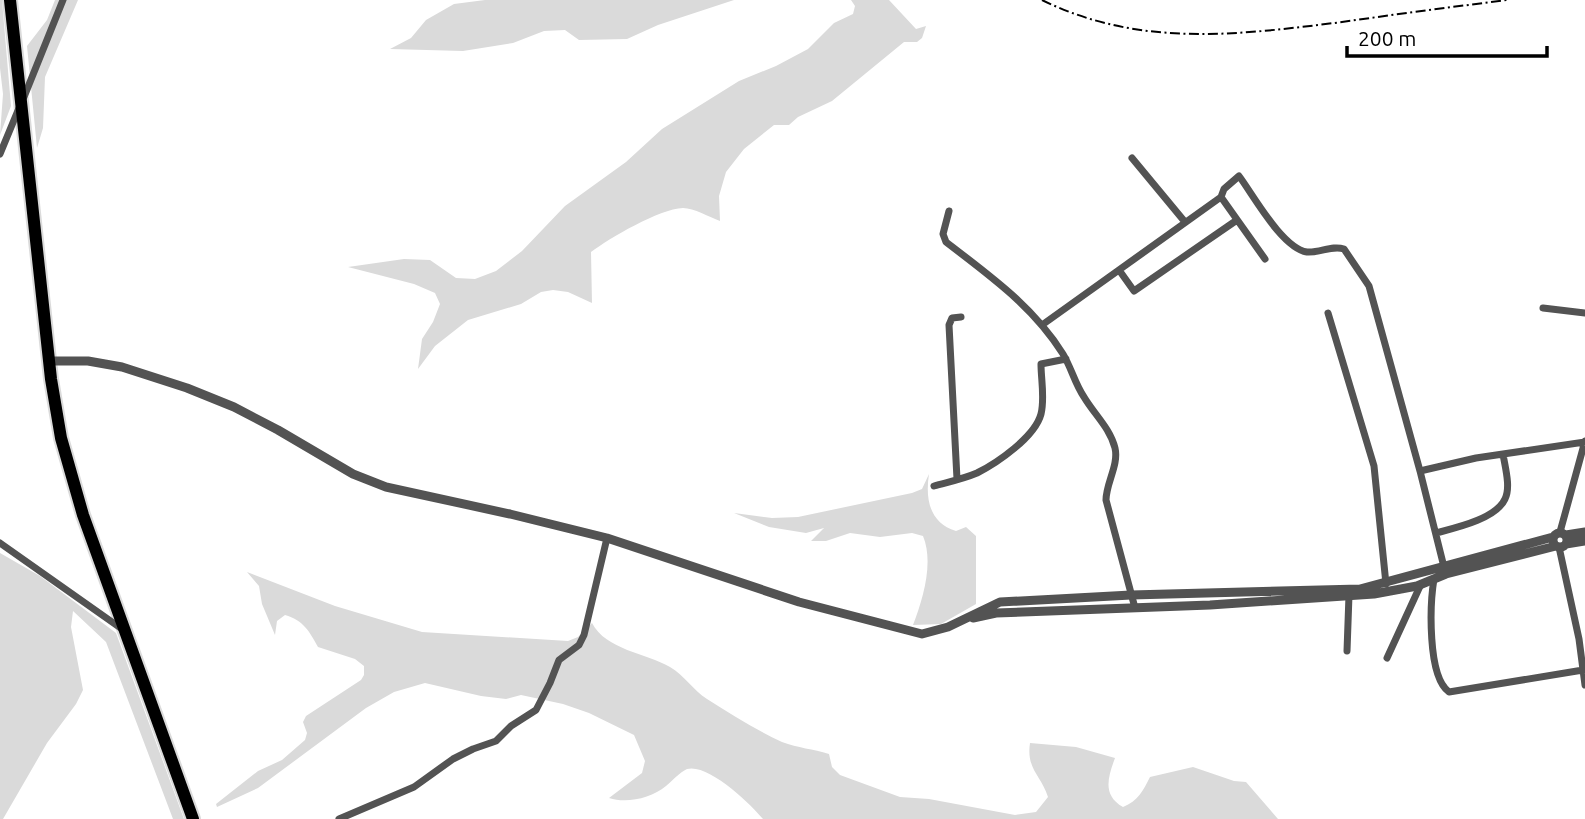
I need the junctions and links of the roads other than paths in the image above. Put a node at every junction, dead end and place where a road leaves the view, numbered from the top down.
1 (10, 0) edge
2 (63, 0) edge
3 (21, 103) junction
4 (0, 154) edge
5 (1132, 158) dead end
6 (1221, 197) junction
7 (949, 211) dead end
8 (1237, 220) junction
9 (1185, 222) junction
10 (1265, 259) dead end
11 (1119, 270) junction
12 (1543, 308) dead end
13 (1328, 313) dead end
14 (1585, 313) edge
15 (961, 317) dead end
16 (1042, 326) junction
17 (1066, 359) junction
18 (50, 360) junction
19 (1585, 442) edge
20 (1503, 454) junction
21 (1420, 471) junction
22 (957, 480) junction
23 (934, 486) dead end
24 (1585, 532) edge
25 (1436, 533) junction
26 (607, 538) junction
27 (1560, 540) junction
28 (1585, 541) edge
29 (0, 542) edge
30 (1445, 570) junction
31 (1434, 579) junction
32 (1421, 584) junction
33 (1386, 588) junction
34 (1131, 595) junction
35 (1349, 595) junction
36 (1117, 596) junction
37 (1135, 608) junction
38 (1119, 609) junction
39 (968, 619) junction
40 (125, 632) junction
41 (1582, 638) edge
42 (1347, 651) dead end
43 (1583, 656) edge
44 (1387, 659) dead end
45 (1583, 670) junction
46 (1585, 685) edge
47 (193, 819) edge
48 (339, 819) edge

1 - 3 main road
2 - 3 street
3 - 4 street
3 - 18 main road
5 - 9 street
6 - 8 street
6 - 9 street
6 - 21 street
7 - 16 street
8 - 10 street
8 - 11 street
9 - 11 street
11 - 16 street
12 - 14 street
13 - 33 street
15 - 22 street
16 - 17 street
17 - 22 street
17 - 34 street
18 - 26 street
18 - 40 main road
19 - 20 street
19 - 27 street
20 - 21 street
20 - 25 street
21 - 25 street
22 - 23 street
24 - 27 street
25 - 30 street
26 - 39 street
26 - 48 street
27 - 28 street
27 - 30 street
27 - 41 street
29 - 40 street
30 - 31 street
30 - 33 street
31 - 32 street
31 - 45 street
32 - 33 street
32 - 44 street
33 - 34 street
33 - 35 street
34 - 36 street
34 - 37 street
35 - 37 street
35 - 42 street
36 - 38 street
36 - 39 street
37 - 38 street
38 - 39 street
40 - 47 main road
41 - 43 street
43 - 45 street
45 - 46 street

